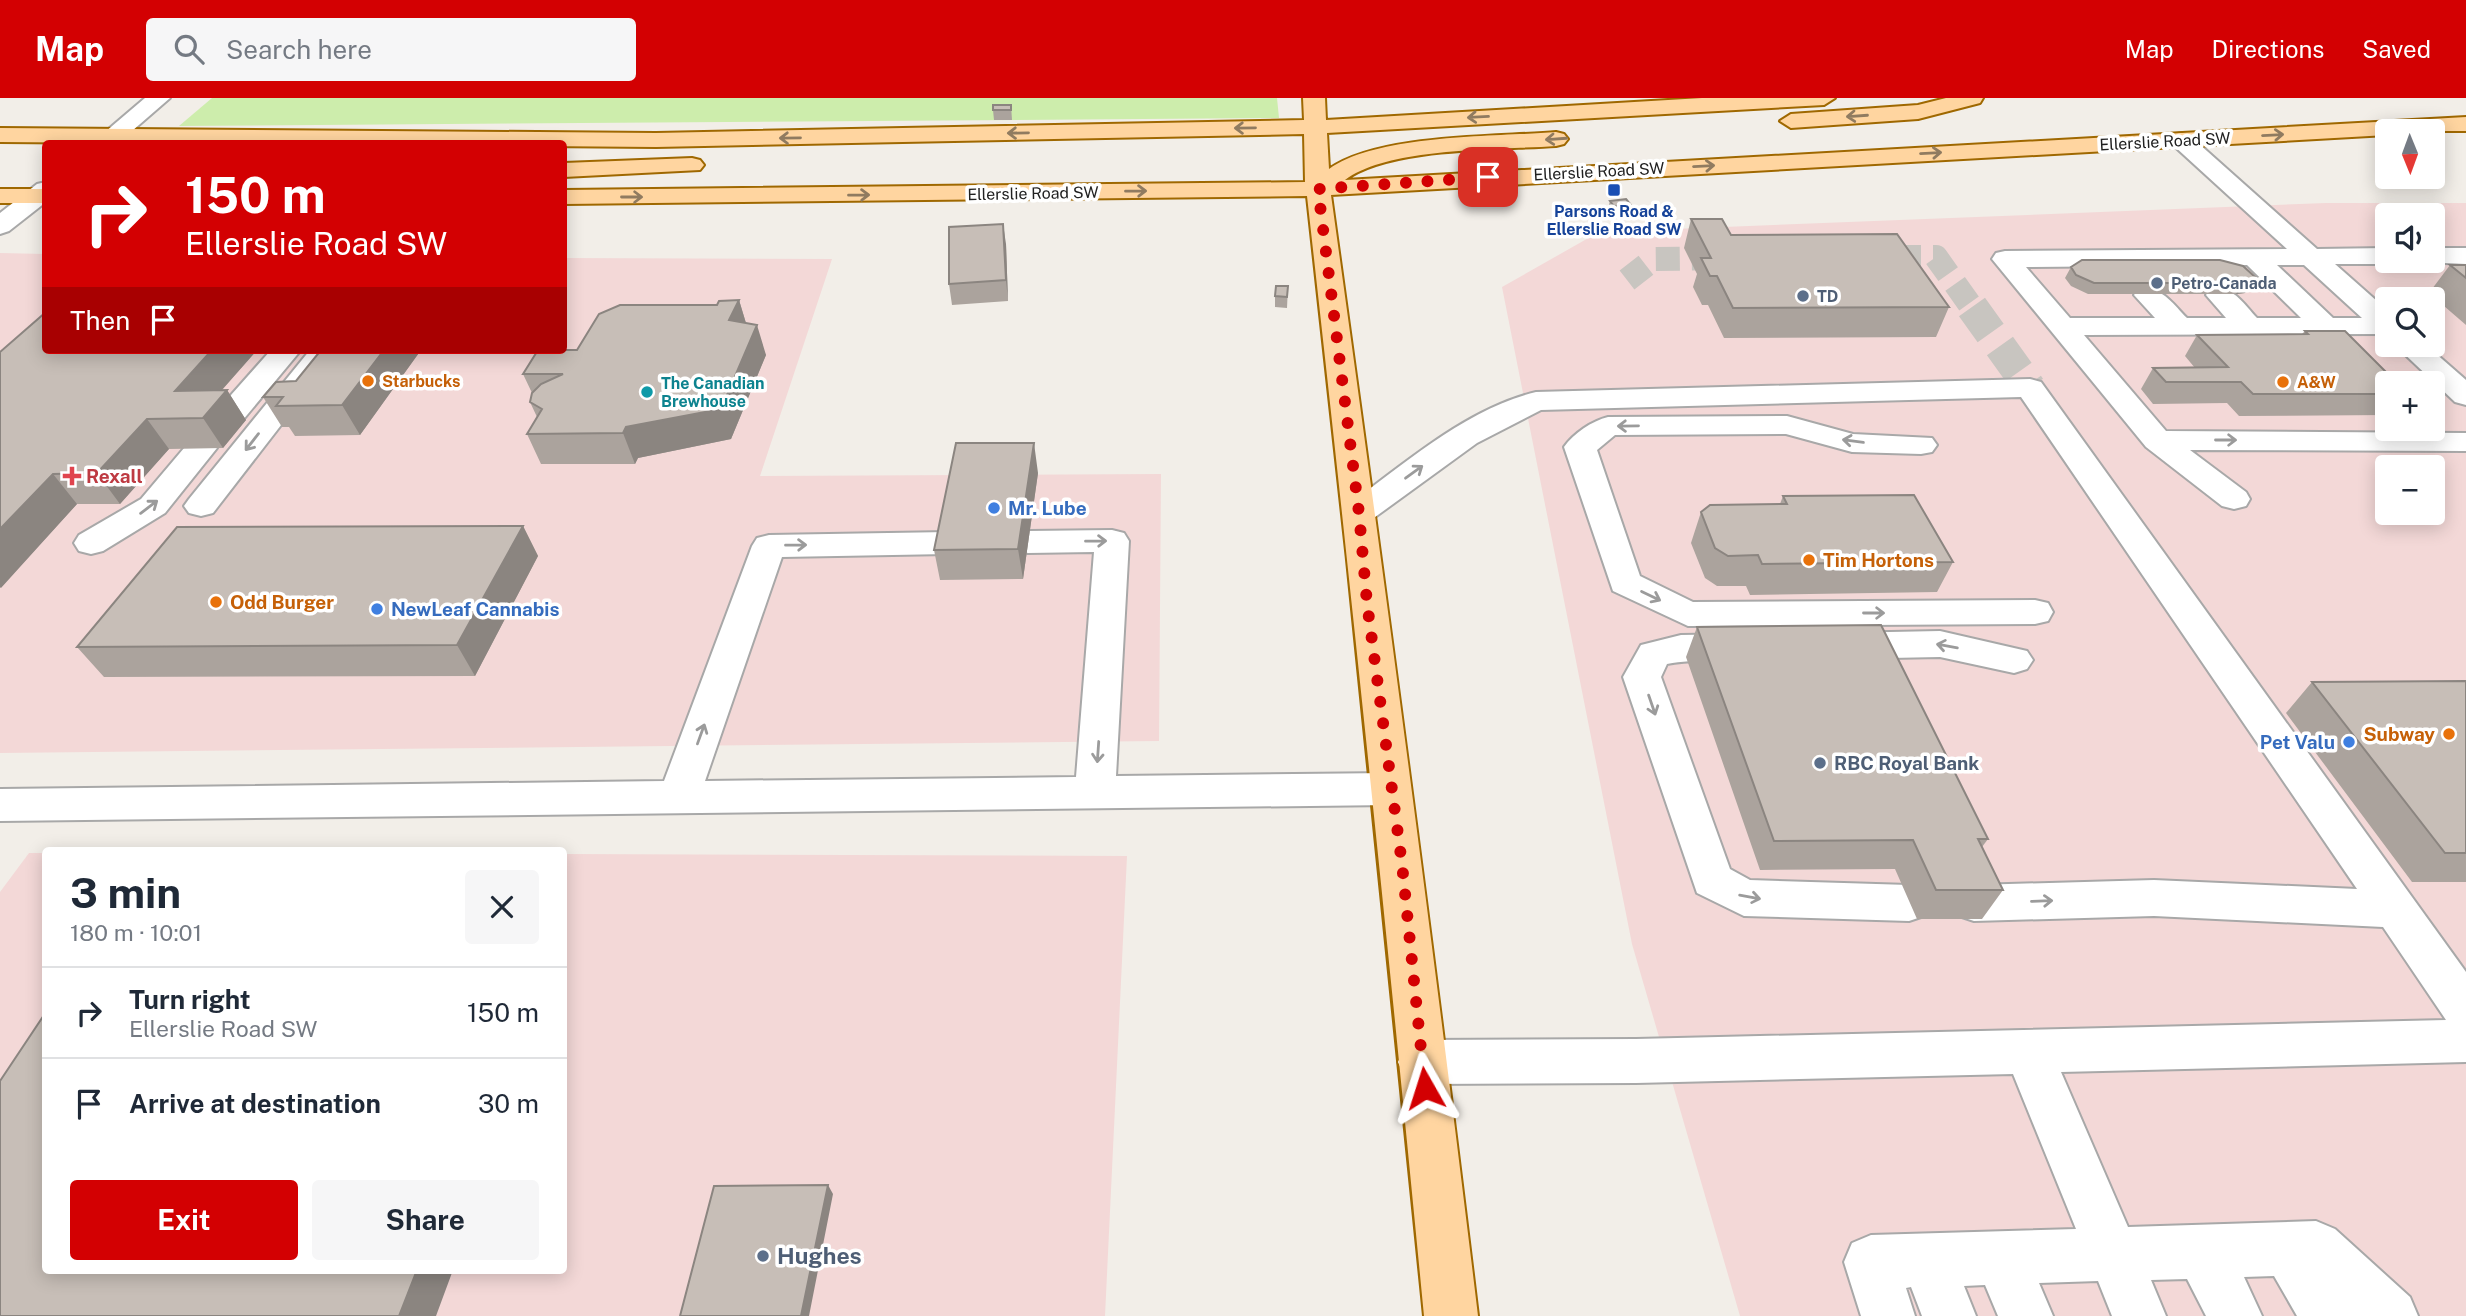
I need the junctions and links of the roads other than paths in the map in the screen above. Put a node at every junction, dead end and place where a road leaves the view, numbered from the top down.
1 (159, 98) edge
2 (1314, 98) edge
3 (1541, 98) edge
4 (1824, 98) edge
5 (1972, 98) edge
6 (1717, 103) junction
7 (2466, 124) edge
8 (1727, 126) dead end
9 (1314, 127) junction
10 (0, 135) edge
11 (1578, 137) dead end
12 (106, 140) edge
13 (691, 140) junction
14 (2180, 140) junction
15 (42, 150) edge
16 (567, 150) edge
17 (0, 155) edge
18 (808, 162) dead end
19 (711, 164) dead end
20 (567, 170) edge
21 (1318, 189) junction
22 (42, 194) edge
23 (42, 195) edge
24 (0, 196) edge
25 (567, 197) edge
26 (0, 226) edge
27 (2310, 256) junction
28 (2375, 256) edge
29 (2445, 256) edge
30 (2466, 256) edge
31 (2254, 257) junction
32 (2148, 295) edge
33 (2220, 295) edge
34 (2375, 315) edge
35 (2249, 326) junction
36 (2375, 326) edge
37 (2062, 327) junction
38 (2180, 327) junction
39 (2327, 327) junction
40 (284, 354) edge
41 (322, 354) edge
42 (2422, 357) edge
43 (2466, 396) edge
44 (226, 420) dead end
45 (2157, 440) junction
46 (2466, 442) edge
47 (1921, 445) dead end
48 (201, 448) edge
49 (2234, 499) dead end
50 (201, 506) dead end
51 (1359, 513) junction
52 (1028, 542) edge
53 (91, 543) dead end
54 (948, 543) edge
55 (2035, 612) dead end
56 (2014, 660) dead end
57 (1391, 789) junction
58 (1095, 792) junction
59 (678, 799) junction
60 (7, 813) edge
61 (1909, 903) dead end
62 (1974, 903) edge
63 (2395, 909) junction
64 (2466, 1010) edge
65 (2466, 1041) edge
66 (2028, 1051) junction
67 (1422, 1062) junction
68 (2288, 1249) junction
69 (2202, 1252) junction
70 (2114, 1255) junction
71 (2001, 1260) junction
72 (1928, 1261) junction
73 (1451, 1316) edge
74 (1888, 1316) edge
75 (1949, 1316) edge
76 (2026, 1316) edge
77 (2139, 1316) edge
78 (2235, 1316) edge
79 (2328, 1316) edge
80 (2392, 1316) edge

1 - 12 lane
2 - 9 main road
3 - 6 main road
4 - 6 main road
5 -> 8 main road
6 -> 9 main road
14 -> 7 main road, Ellerslie Road SW
9 -> 13 main road
9 - 18 main road
9 - 21 main road
10 - 12 main road
11 -> 21 main road
12 - 13 main road
13 - 16 main road
21 -> 14 main road, Ellerslie Road SW
14 - 27 lane
15 - 17 main road
19 - 20 main road
25 -> 21 main road, Ellerslie Road SW
21 - 51 main road
22 - 24 main road
23 - 26 lane
27 - 28 lane
27 - 31 lane
27 - 34 lane
29 - 30 lane
31 - 37 lane
31 - 39 lane
32 - 38 lane
33 - 35 lane
35 - 38 lane
35 - 39 lane
36 - 39 lane
37 - 38 lane
37 - 45 lane
40 - 44 lane
41 -> 50 lane
42 - 43 lane
45 -> 46 lane
45 - 49 lane
47 -> 55 lane
53 -> 48 lane
51 - 57 main road
51 -> 63 lane
52 -> 58 lane
59 -> 54 lane
56 -> 61 lane
57 - 58 lane
57 - 67 main road
58 - 59 lane
59 - 60 lane
62 -> 63 lane
63 - 64 lane
65 - 66 lane
66 - 67 lane
66 - 70 lane
67 - 73 main road
68 - 69 lane
68 - 79 lane
68 - 80 lane
69 - 70 lane
69 - 78 lane
70 - 71 lane
70 - 77 lane
71 - 72 lane
71 - 76 lane
72 - 74 lane
72 - 75 lane

